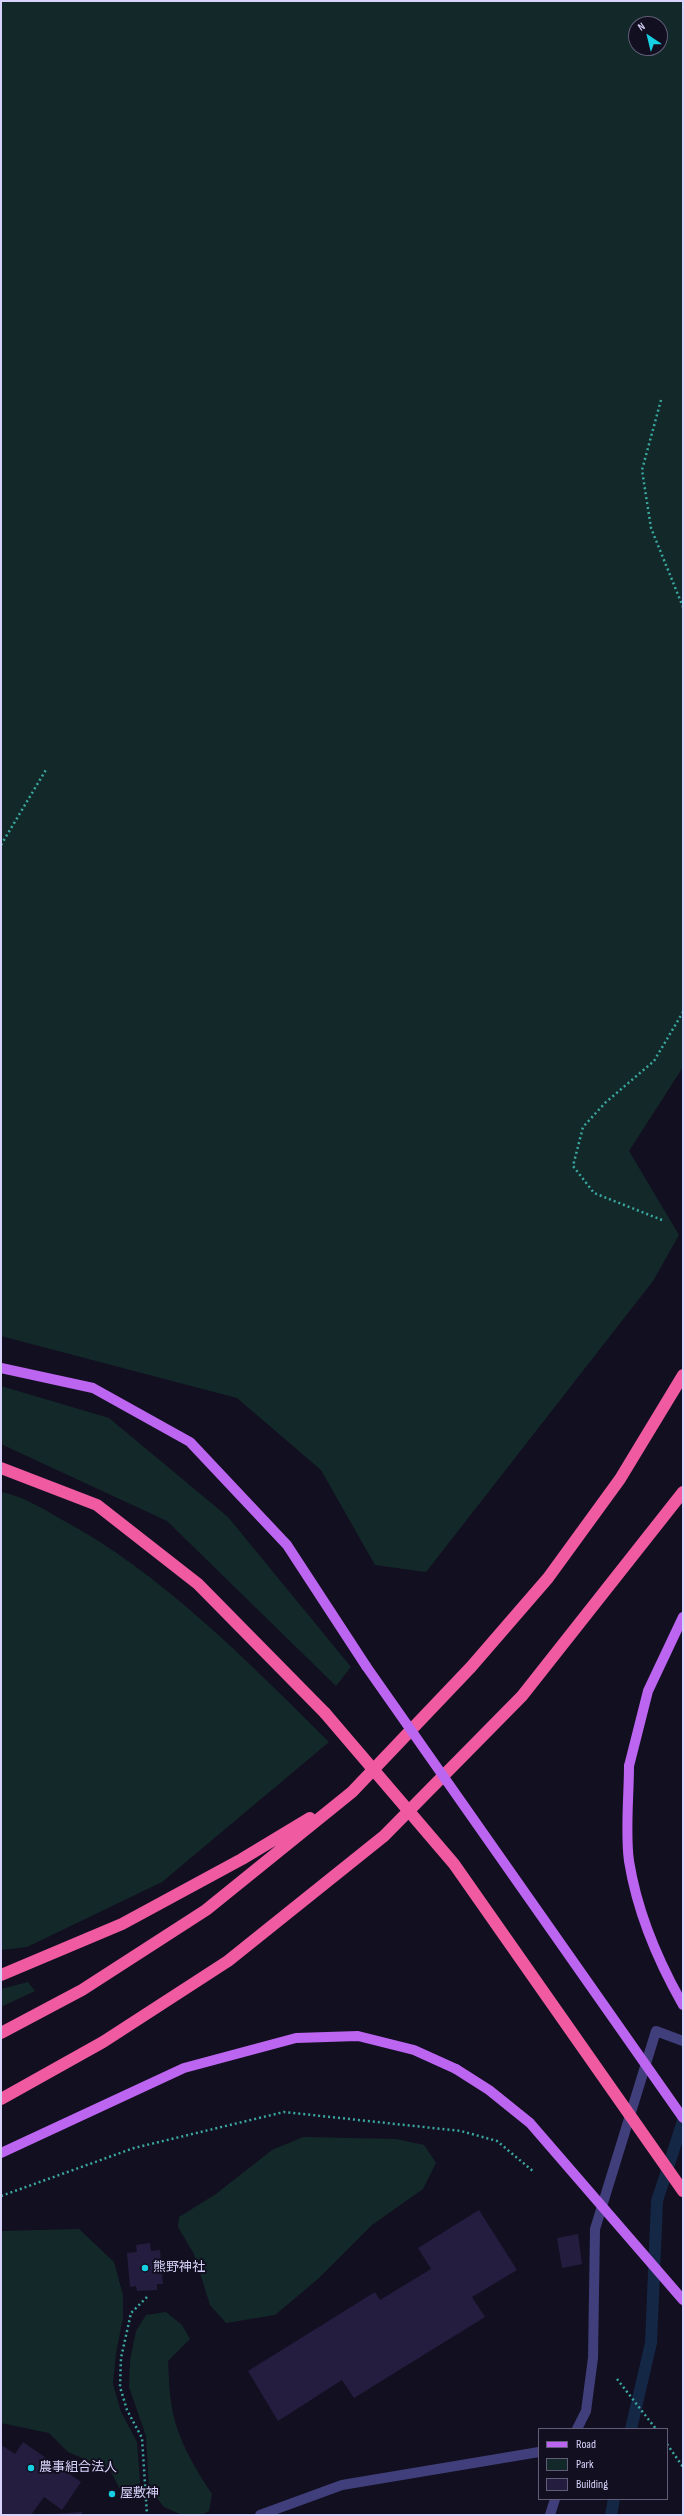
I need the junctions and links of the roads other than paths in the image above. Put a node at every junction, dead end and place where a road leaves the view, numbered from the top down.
1 (1, 1368) edge
2 (683, 1375) edge
3 (1, 1468) edge
4 (683, 1492) edge
5 (683, 1617) edge
6 (352, 1792) junction
7 (1, 1975) edge
8 (683, 2005) edge
9 (1, 2033) edge
10 (683, 2041) edge
11 (1, 2099) edge
12 (683, 2118) edge
13 (1, 2152) edge
14 (683, 2191) edge
15 (683, 2300) edge
16 (578, 2428) edge
17 (538, 2452) edge
18 (555, 2500) edge
19 (260, 2515) edge
20 (550, 2515) edge

1 - 12 main road, bridge
2 - 6 highway
3 - 14 highway, bridge
4 - 11 highway
5 - 8 main road, bridge
6 - 7 highway
6 - 9 highway
10 - 16 street
13 - 15 main road, bridge
17 - 19 street
18 - 20 street

